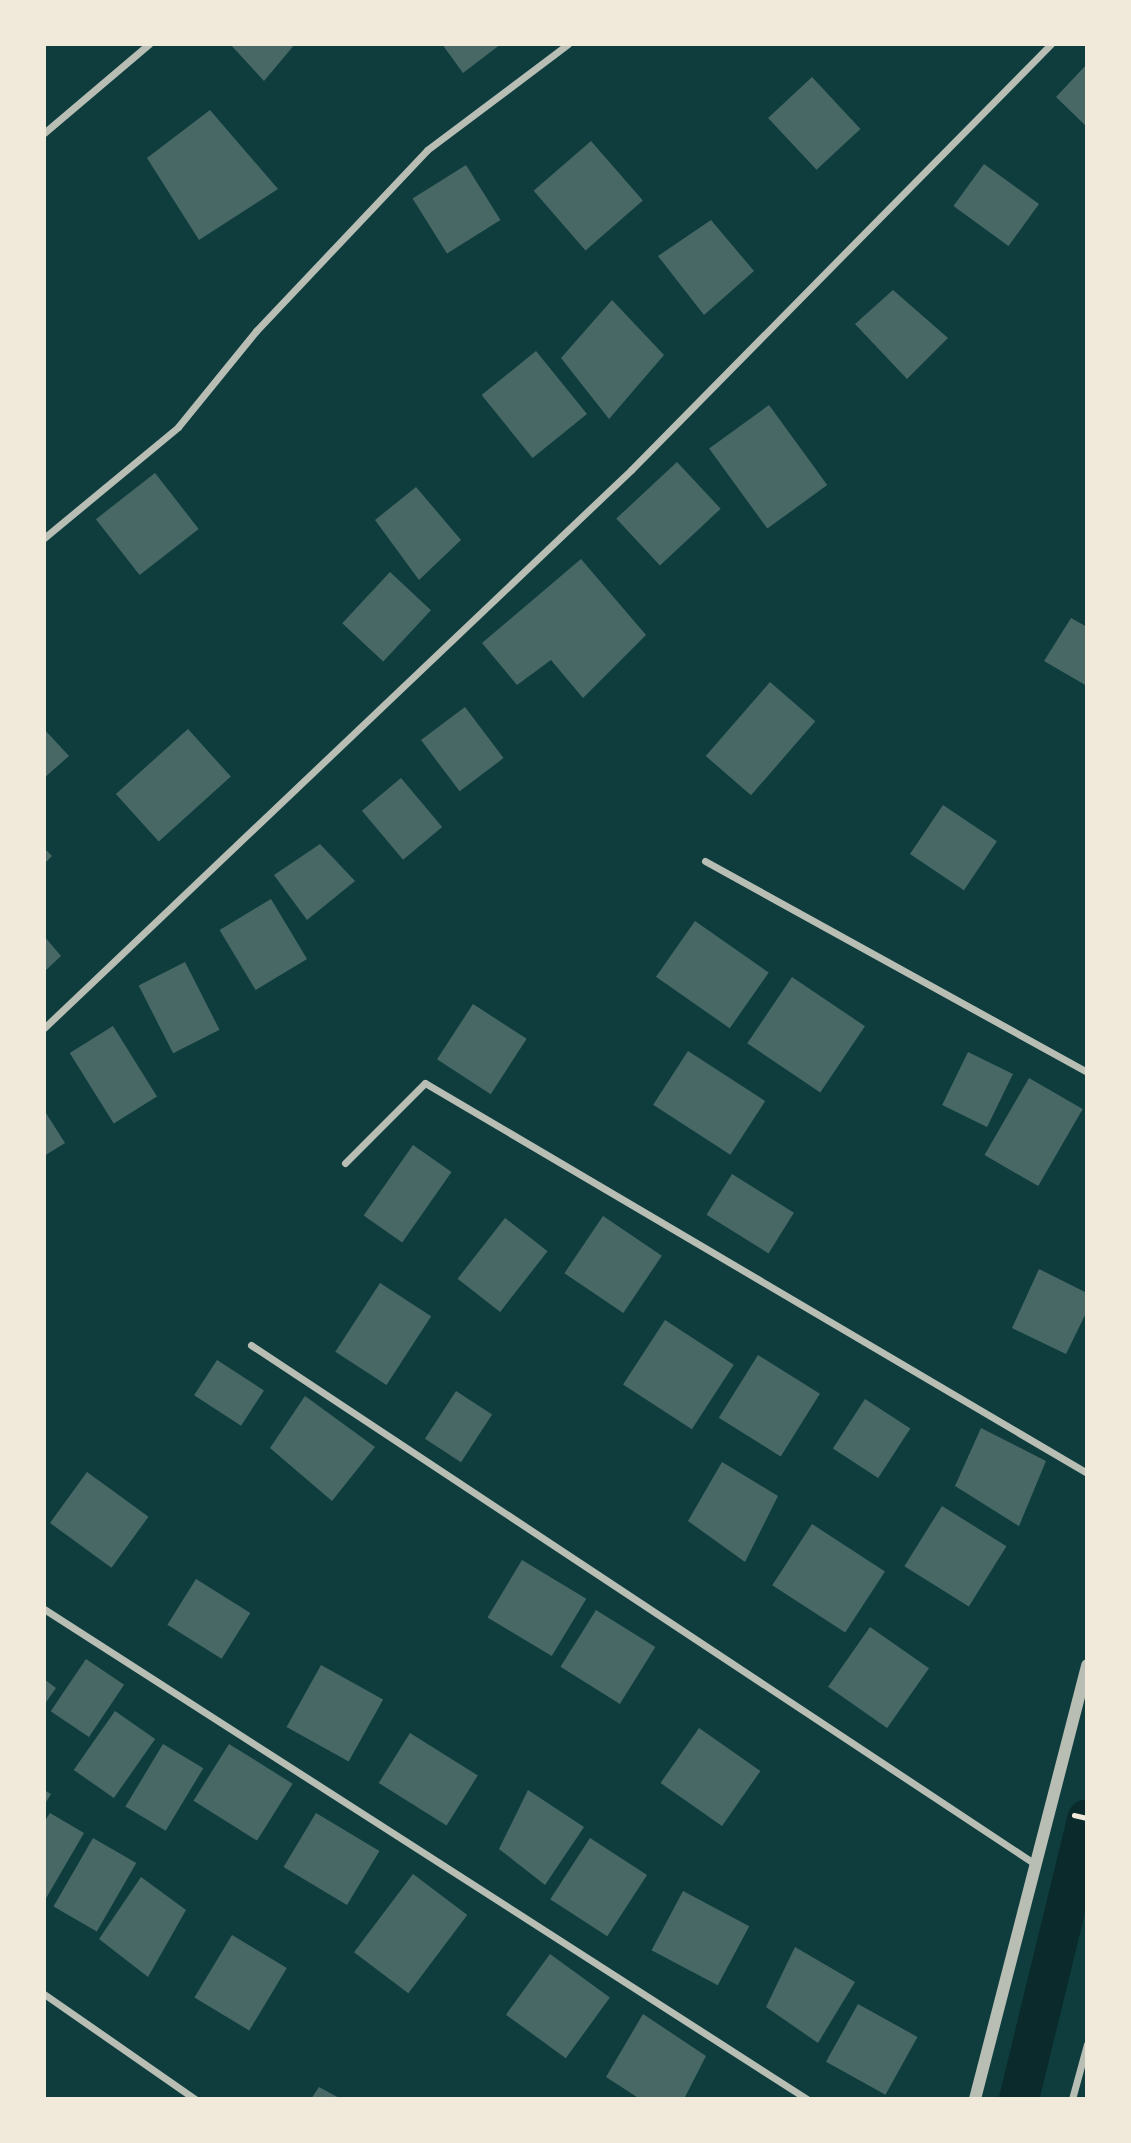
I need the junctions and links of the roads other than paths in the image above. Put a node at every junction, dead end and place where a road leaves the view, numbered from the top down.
1 (149, 44) edge
2 (568, 44) edge
3 (1051, 44) edge
4 (44, 133) edge
5 (44, 538) edge
6 (705, 861) dead end
7 (44, 1028) edge
8 (1087, 1072) edge
9 (345, 1163) dead end
10 (251, 1345) dead end
11 (1087, 1474) edge
12 (44, 1609) edge
13 (1087, 1665) edge
14 (1035, 1864) junction
15 (44, 1993) edge
16 (1087, 2044) edge
17 (195, 2099) edge
18 (807, 2099) edge
19 (975, 2099) edge
20 (1072, 2099) edge

1 - 4 street
2 - 5 street
3 - 7 street
6 - 8 street
9 - 11 street
10 - 14 street
12 - 18 street
13 - 14 street
14 - 19 street
15 - 17 street
16 - 20 street

